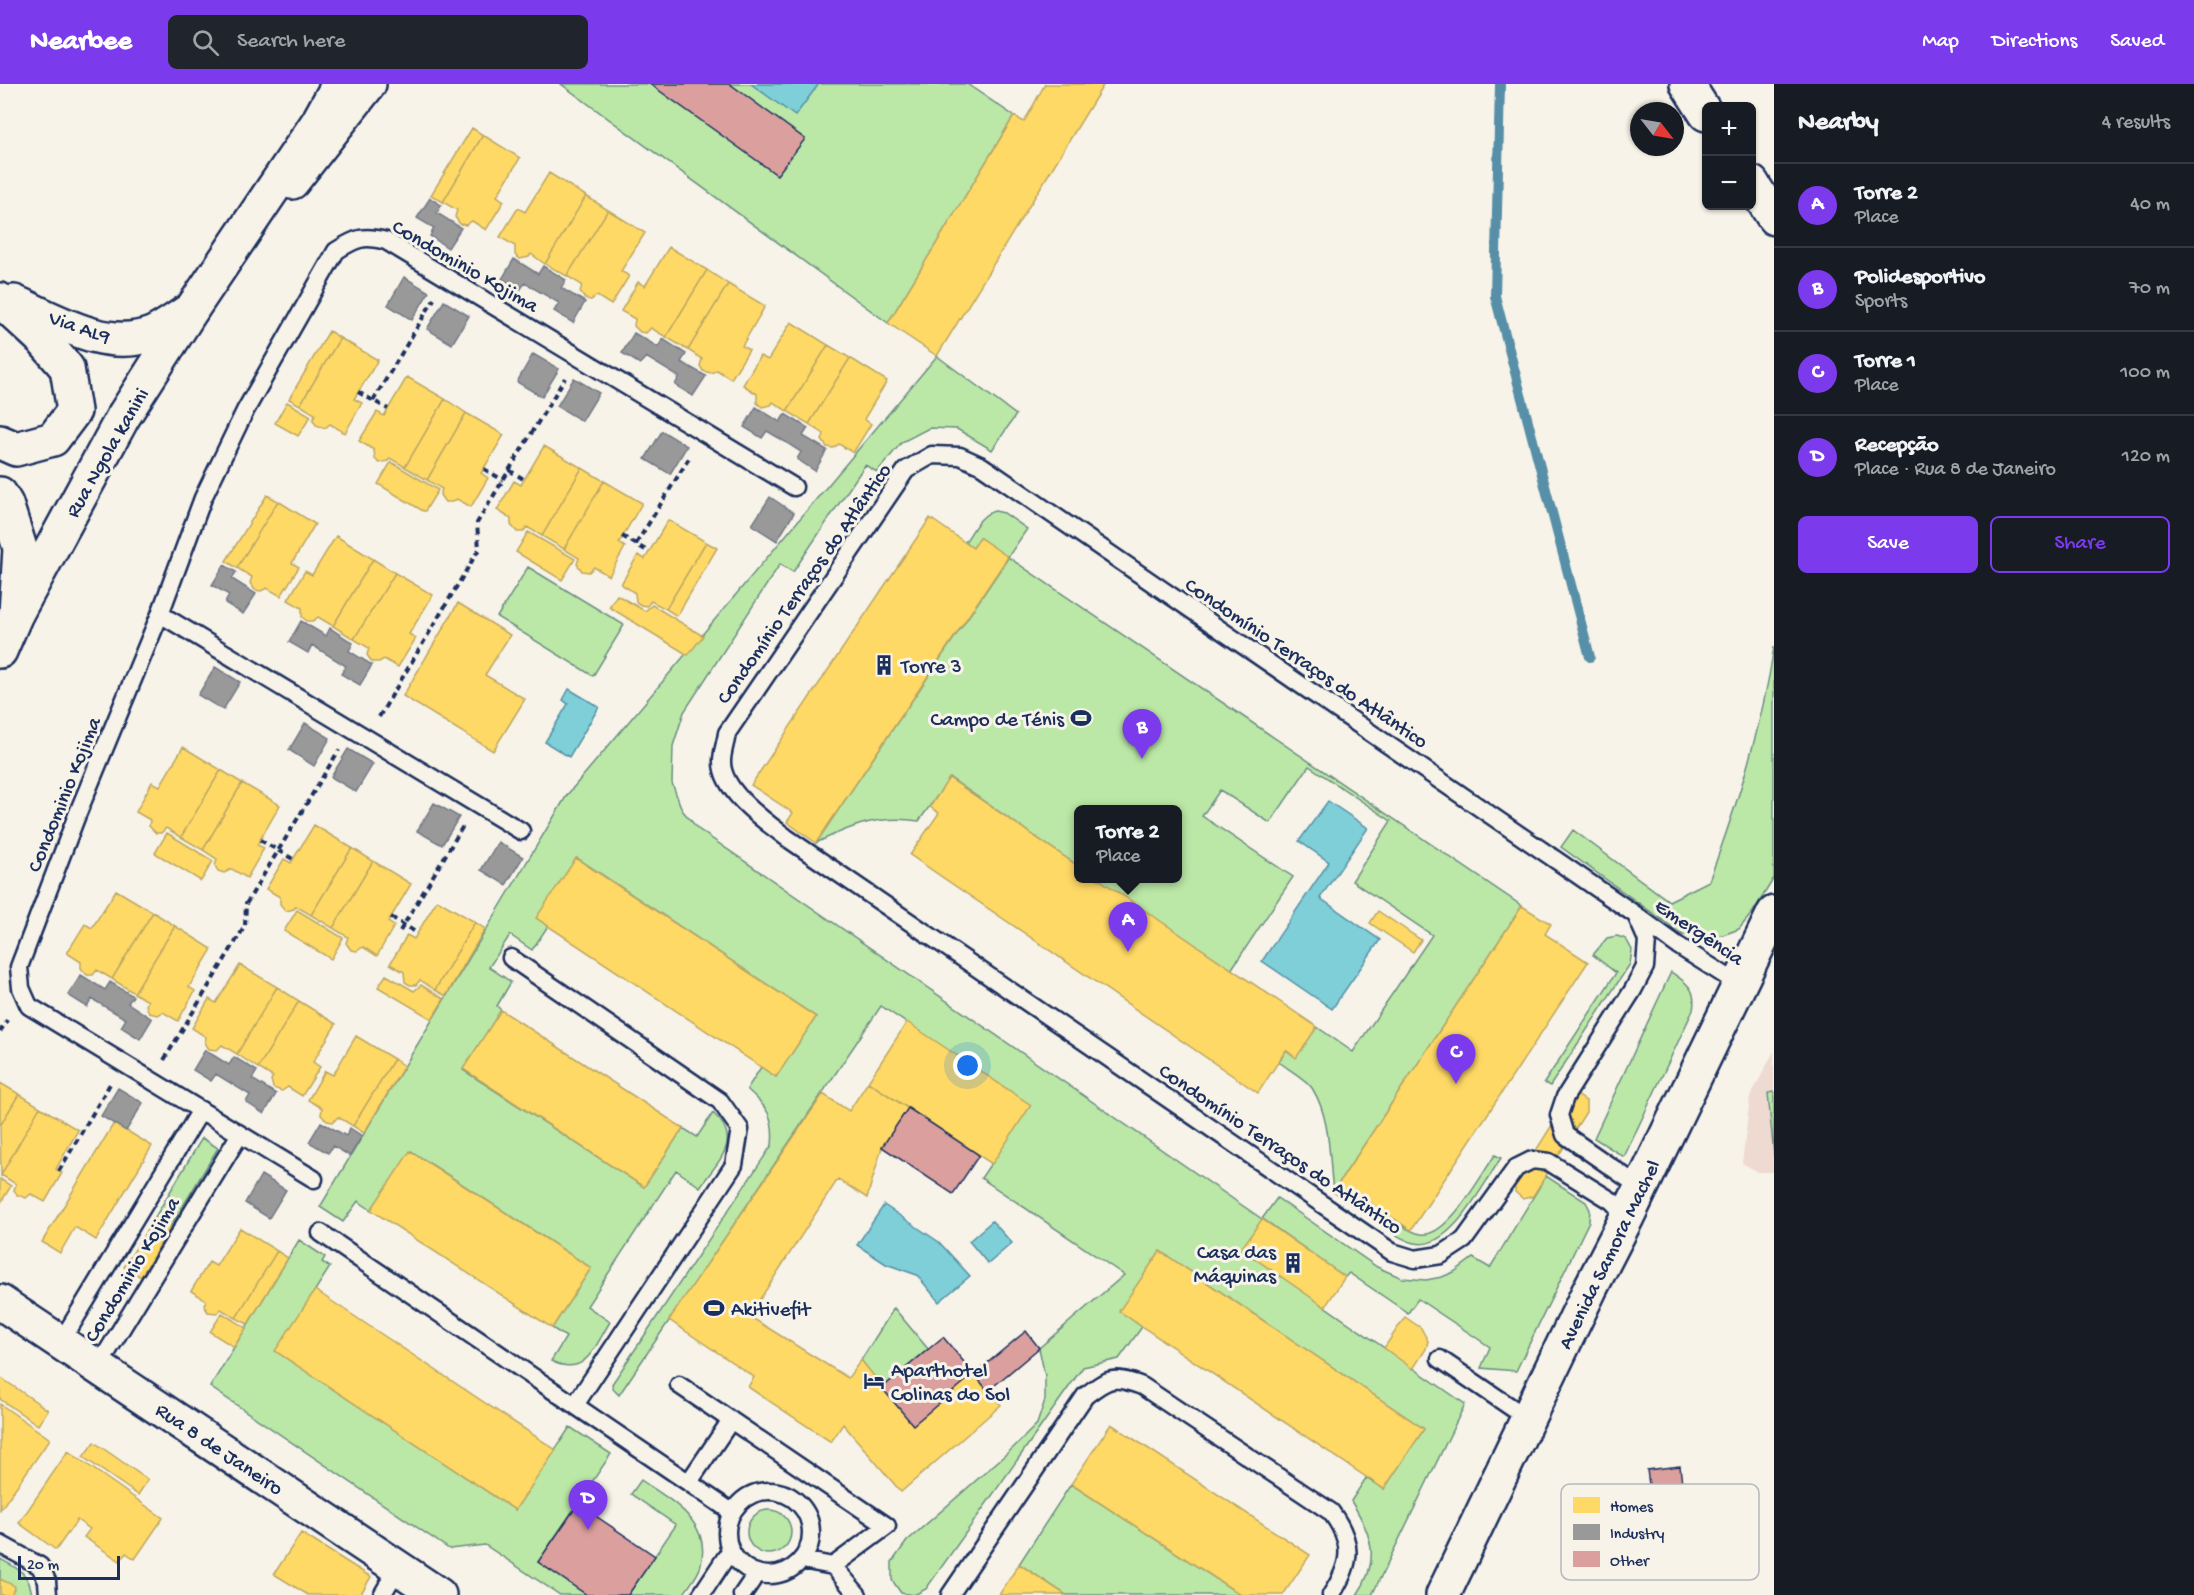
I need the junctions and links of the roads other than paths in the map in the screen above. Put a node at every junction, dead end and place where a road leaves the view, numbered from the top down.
1 (339, 84) edge
2 (369, 84) edge
3 (1687, 84) edge
4 (1702, 106) edge
5 (1756, 189) edge
6 (1774, 218) edge
7 (225, 262) junction
8 (0, 298) edge
9 (192, 309) junction
10 (0, 442) edge
11 (794, 487) dead end
12 (0, 494) edge
13 (16, 614) junction
14 (160, 614) junction
15 (0, 651) edge
16 (521, 831) dead end
17 (1774, 913) edge
18 (1636, 915) junction
19 (511, 958) dead end
20 (1740, 985) junction
21 (201, 1110) junction
22 (240, 1134) junction
23 (314, 1179) dead end
24 (1645, 1179) junction
25 (1627, 1217) junction
26 (321, 1233) dead end
27 (0, 1302) edge
28 (61, 1342) junction
29 (1440, 1359) dead end
30 (98, 1367) junction
31 (679, 1385) dead end
32 (575, 1405) junction
33 (1527, 1418) junction
34 (731, 1420) junction
35 (689, 1482) junction
36 (732, 1512) junction
37 (0, 1544) edge
38 (730, 1551) junction
39 (802, 1560) junction
40 (833, 1566) junction
41 (757, 1573) junction
42 (390, 1581) edge
43 (48, 1595) edge
44 (439, 1595) edge
45 (701, 1595) edge
46 (742, 1595) edge
47 (858, 1595) edge
48 (950, 1595) edge
49 (1331, 1595) edge
50 (1443, 1595) edge

1 - 7 main road, Rua Ngola kanini
2 - 7 main road, Rua Ngola kanini
3 - 4 main road
5 - 6 main road
7 - 9 main road, Rua Ngola kanini
8 - 9 main road, Via AL9
8 - 10 main road
9 - 13 main road, Rua Ngola kanini
11 - 14 lane, Condominio Kojima
12 - 13 main road
13 - 15 main road, Rua Ngola kanini
14 - 16 lane
14 - 21 lane, Condominio Kojima
17 - 20 main road, Avenida Samora Machel
18 - 20 lane, Emergência
18 - 24 lane
18 - 25 lane, Condomínio Terraços do Atlântico
19 - 32 lane
20 - 24 main road, Avenida Samora Machel
21 - 22 lane, Condominio Kojima
21 - 28 lane, Condominio Kojima
22 - 23 lane, Condominio Kojima
22 - 30 lane, Condominio Kojima
24 - 25 main road, Avenida Samora Machel
25 - 33 main road, Avenida Samora Machel
26 - 32 lane
27 - 28 main road, Rua 8 de Janeiro
28 - 30 main road, Rua 8 de Janeiro
29 - 33 lane
30 - 42 main road, Rua 8 de Janeiro
31 - 34 lane
32 - 35 lane
33 - 50 main road, Avenida Samora Machel
34 - 35 lane
34 - 40 lane
35 - 36 lane
36 - 38 lane
36 - 39 lane
37 - 43 lane
38 - 41 lane
38 - 45 lane
39 - 40 lane
39 - 41 lane
40 - 47 lane
41 - 46 lane
42 - 44 main road, Rua 8 de Janeiro
48 - 49 lane

